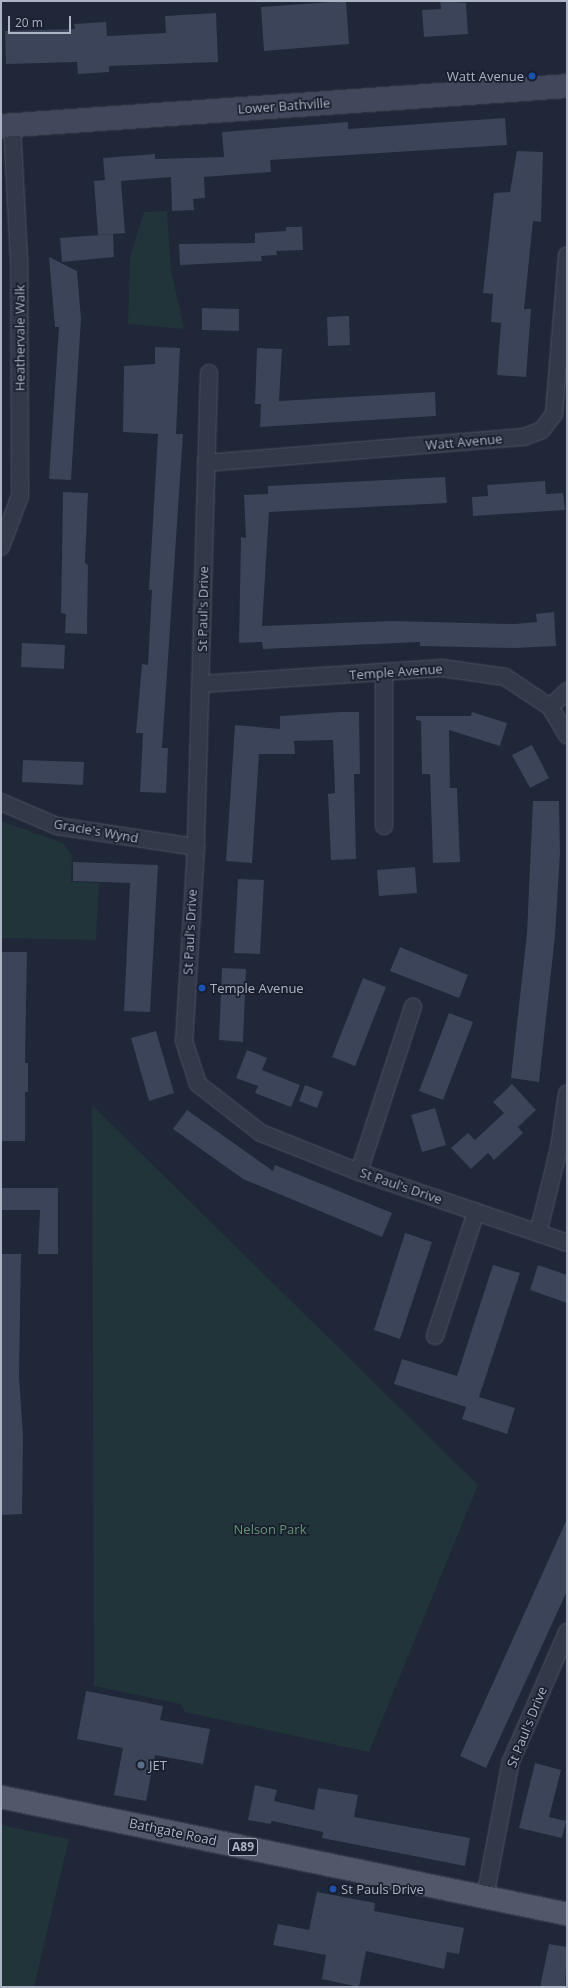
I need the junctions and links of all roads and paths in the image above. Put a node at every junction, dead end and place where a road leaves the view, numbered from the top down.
1 (567, 86) edge
2 (7, 126) edge
3 (567, 256) edge
4 (209, 374) dead end
5 (206, 463) junction
6 (1, 547) edge
7 (384, 673) junction
8 (201, 684) junction
9 (567, 691) edge
10 (550, 707) junction
11 (567, 735) edge
12 (1, 802) edge
13 (384, 826) dead end
14 (196, 847) junction
15 (413, 1007) dead end
16 (567, 1094) edge
17 (359, 1172) junction
18 (476, 1212) junction
19 (538, 1233) junction
20 (567, 1243) edge
21 (435, 1336) dead end
22 (567, 1632) edge
23 (1, 1797) edge
24 (485, 1897) junction
25 (567, 1914) edge

1 - 2 main road, Lower Bathville
2 - 6 street, Heathervale Walk
3 - 5 street, Watt Avenue
4 - 5 street, St Paul's Drive
5 - 8 street, St Paul's Drive
7 - 8 street, Temple Avenue
7 - 10 street, Temple Avenue
7 - 13 street
8 - 14 street, St Paul's Drive
9 - 10 street
10 - 11 street, Temple Avenue
12 - 14 street, Gracie's Wynd
14 - 17 street, St Paul's Drive
15 - 17 street
16 - 19 street
17 - 18 street, St Paul's Drive
18 - 19 street, St Paul's Drive
18 - 21 street
19 - 20 street, St Paul's Drive
22 - 24 street, St Paul's Drive
23 - 24 main road, Bathgate Road / A89
24 - 25 main road, A89

